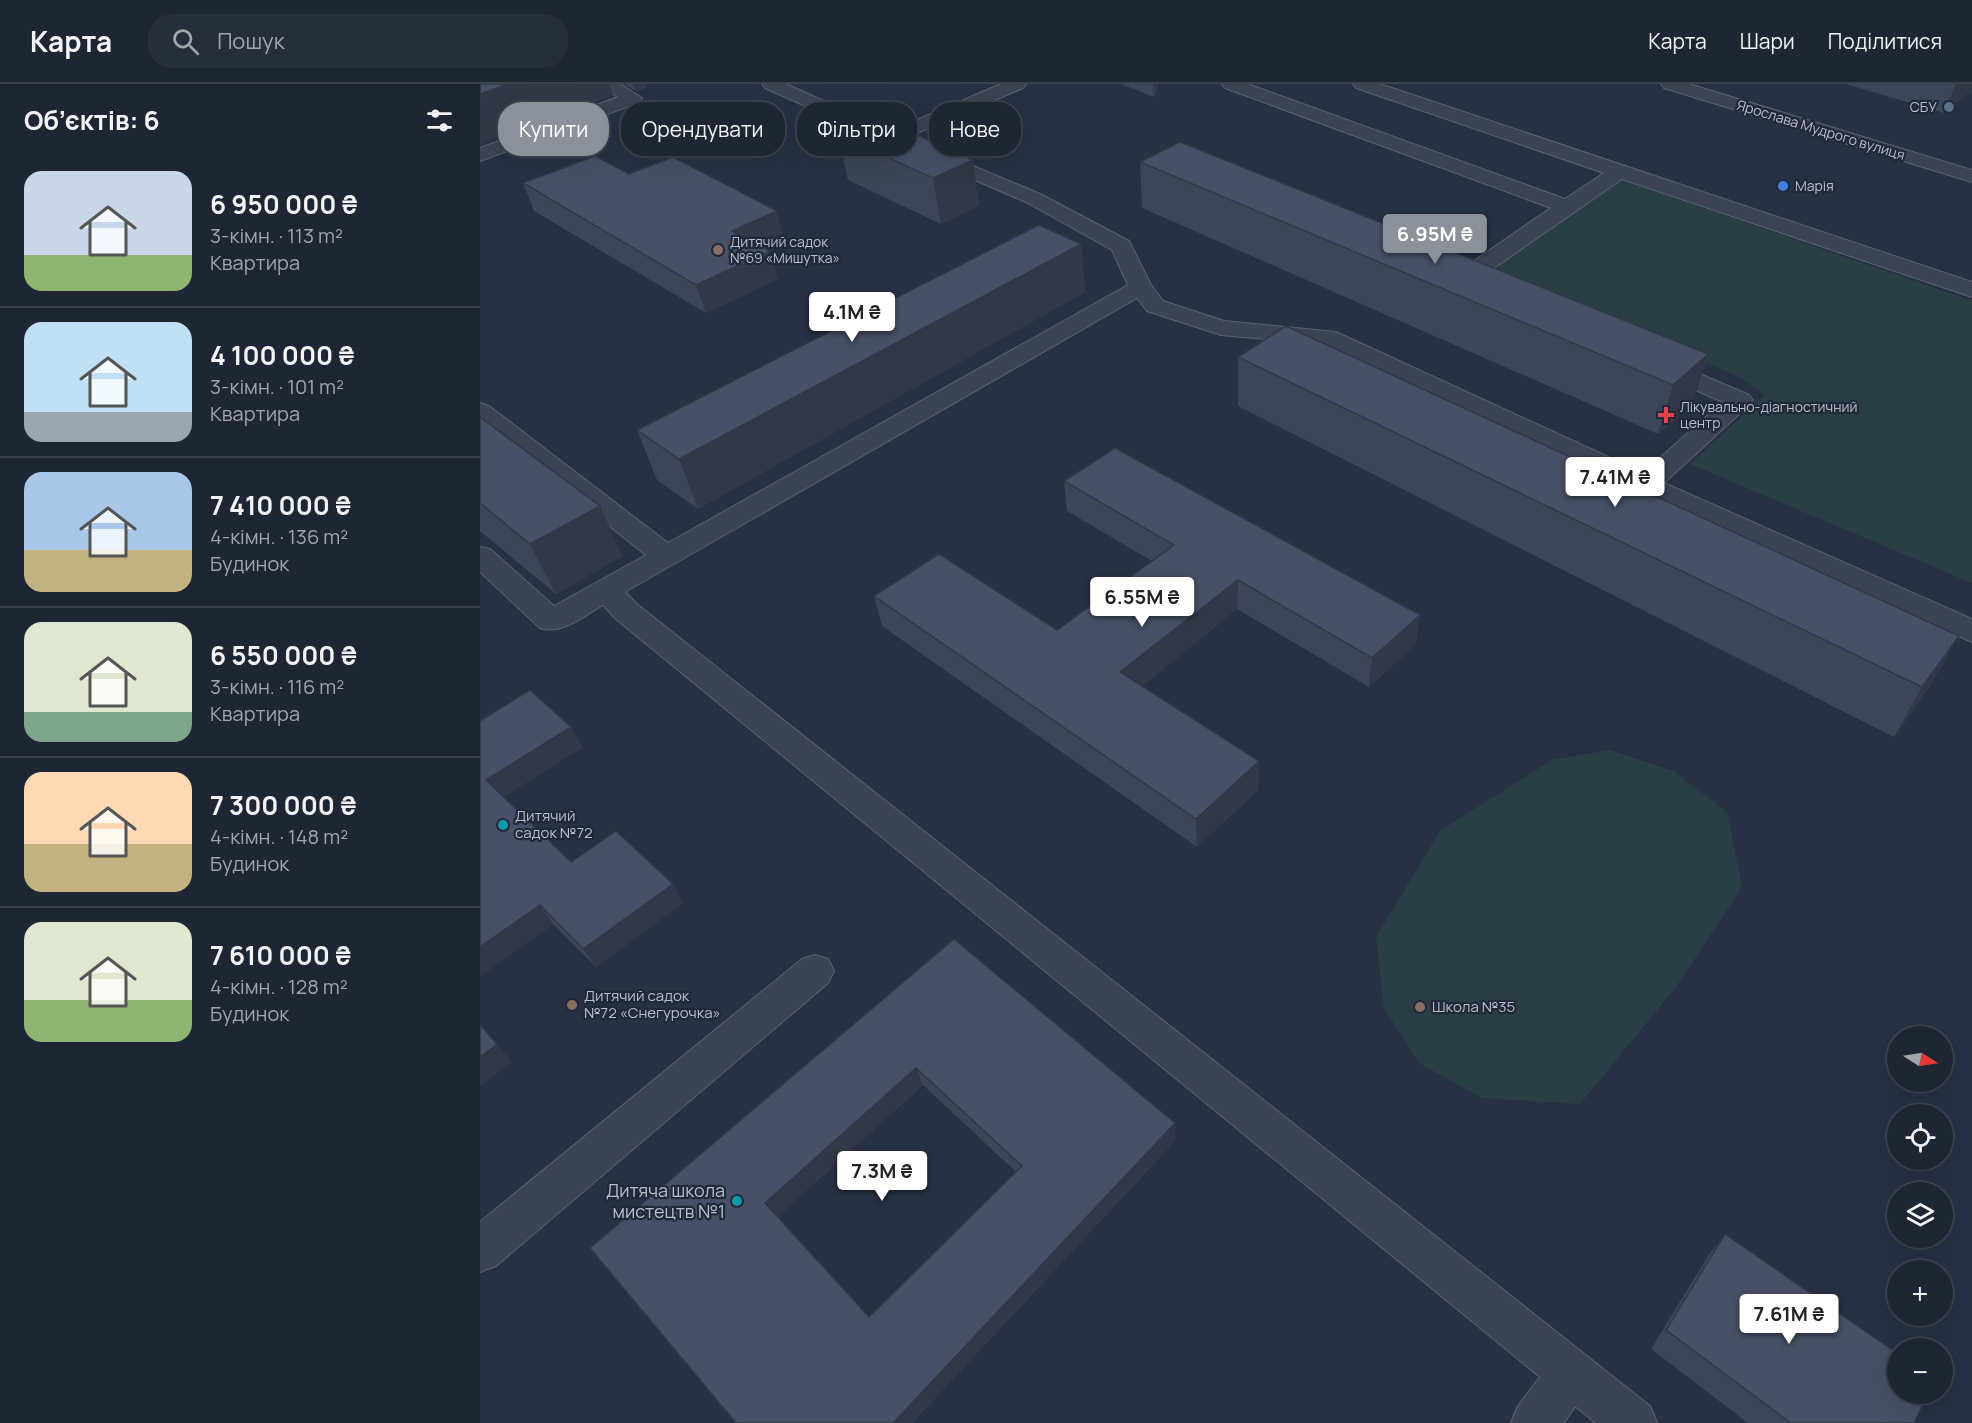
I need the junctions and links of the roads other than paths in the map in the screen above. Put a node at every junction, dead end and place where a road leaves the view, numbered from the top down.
1 (606, 84) edge
2 (771, 84) edge
3 (1017, 84) edge
4 (1231, 84) edge
5 (1362, 84) edge
6 (1670, 84) edge
7 (811, 102) edge
8 (917, 127) edge
9 (917, 149) edge
10 (480, 155) edge
11 (1620, 171) junction
12 (1971, 174) edge
13 (1567, 207) junction
14 (1438, 272) edge
15 (1460, 281) junction
16 (1140, 287) junction
17 (1482, 290) edge
18 (1972, 290) edge
19 (1642, 358) edge
20 (480, 411) edge
21 (1646, 485) junction
22 (480, 556) edge
23 (666, 556) junction
24 (607, 591) junction
25 (1972, 631) edge
26 (815, 971) dead end
27 (480, 1250) edge
28 (1571, 1373) junction
29 (1535, 1423) edge
30 (1633, 1423) edge

1 - 10 street
2 - 7 street
3 - 8 street
4 - 13 street
5 - 11 street
6 - 12 street, Ярослава Мудрого вулиця
9 - 16 street
11 - 13 street
11 - 18 street
13 - 15 street
14 - 15 street
15 - 17 street
16 - 21 street
16 - 23 street
19 - 21 street
20 - 23 street
21 - 25 street
22 - 24 street
23 - 24 street
24 - 28 street
26 - 27 street
28 - 29 street
28 - 30 street

